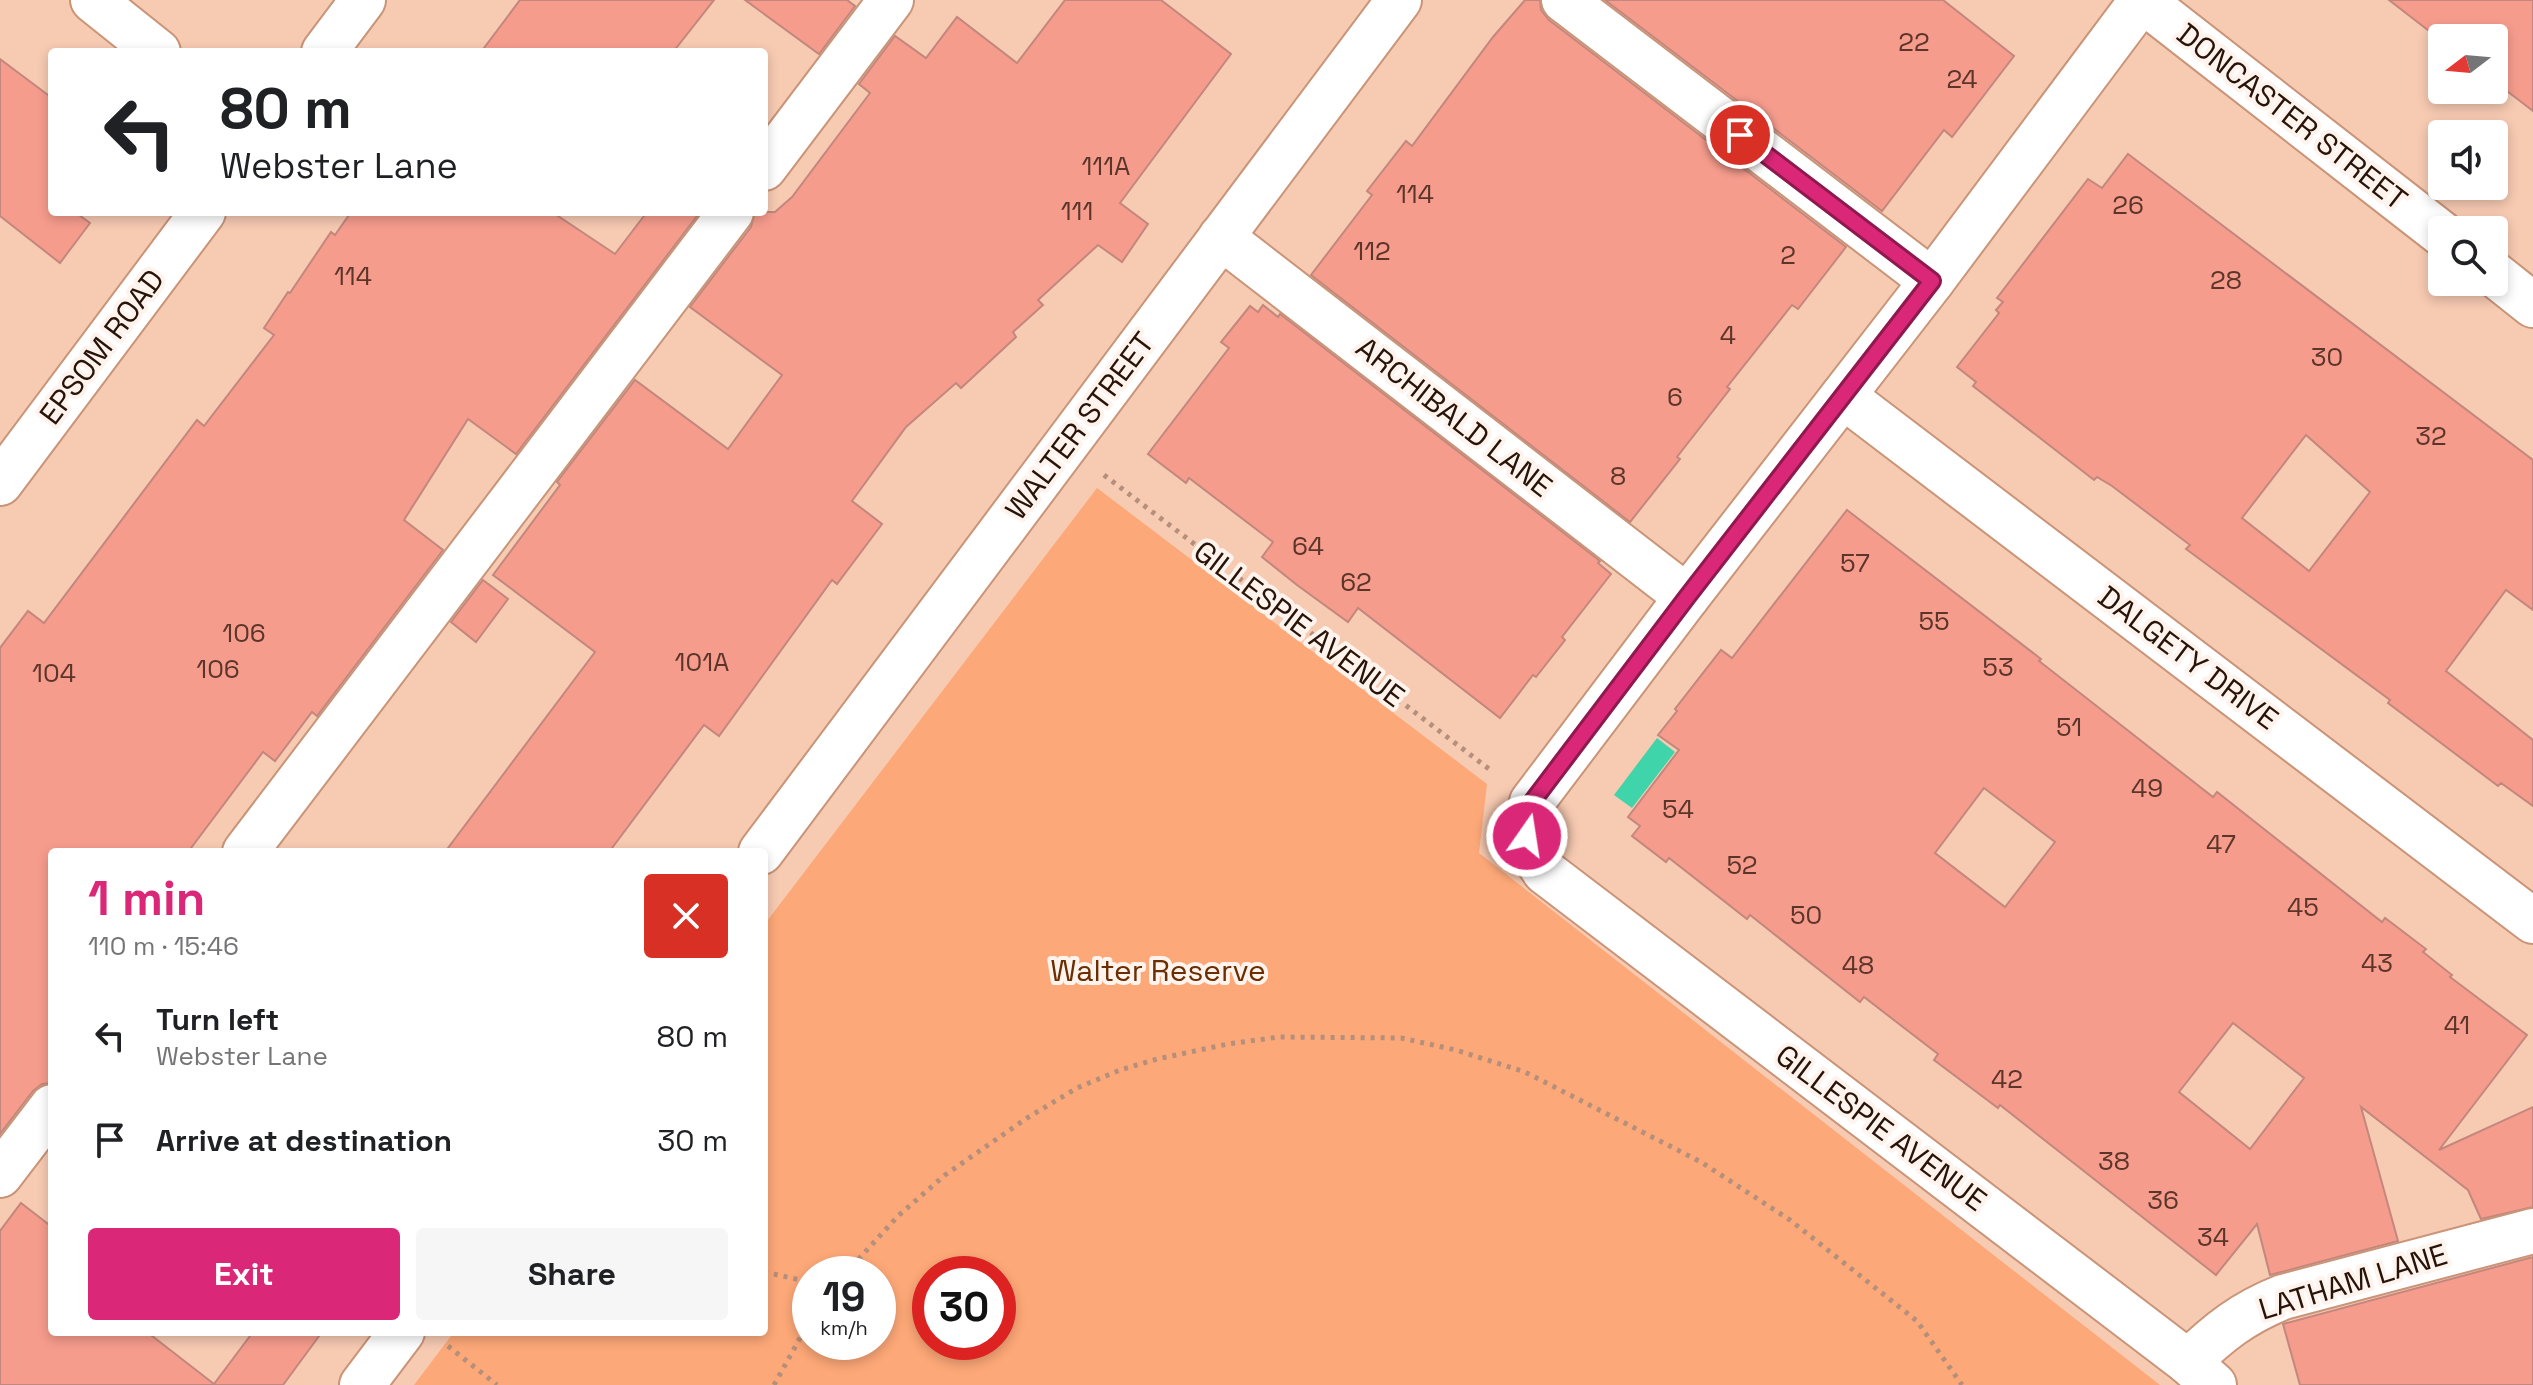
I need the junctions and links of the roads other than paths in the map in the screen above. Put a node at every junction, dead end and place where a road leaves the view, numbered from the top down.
1 (93, 0) edge
2 (363, 0) edge
3 (891, 0) edge
4 (1399, 0) edge
5 (1564, 0) edge
6 (2142, 0) edge
7 (153, 48) edge
8 (327, 48) edge
9 (768, 163) edge
10 (200, 216) edge
11 (728, 216) edge
12 (2428, 223) edge
13 (1221, 237) junction
14 (1932, 281) junction
15 (2508, 285) edge
16 (2533, 305) edge
17 (1843, 396) junction
18 (0, 483) edge
19 (1687, 597) junction
20 (248, 848) edge
21 (764, 848) edge
22 (2533, 921) edge
23 (48, 1112) edge
24 (0, 1175) edge
25 (2533, 1231) edge
26 (420, 1336) edge
27 (2201, 1374) edge
28 (362, 1385) edge

1 - 7 street
2 - 8 street
3 - 9 street
4 - 13 street, WALTER STREET
5 - 14 street
6 - 12 street, DONCASTER STREET
6 - 14 street
10 - 18 street, EPSOM ROAD
11 - 20 street
13 - 19 street, ARCHIBALD LANE
13 - 21 street, WALTER STREET
14 - 17 street
15 - 16 street
17 - 19 street
17 - 22 street, DALGETY DRIVE
19 - 27 street, GILLESPIE AVENUE
23 - 24 street
25 - 27 street, LATHAM LANE
26 - 28 street

